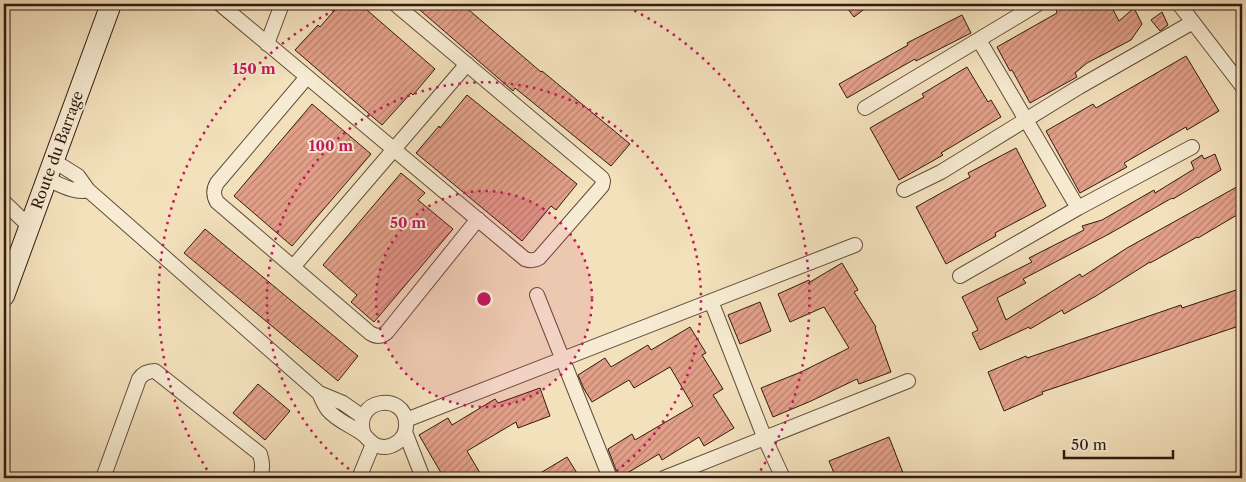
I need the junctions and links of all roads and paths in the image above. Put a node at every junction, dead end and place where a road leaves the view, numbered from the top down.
1 (111, 4) edge
2 (220, 4) edge
3 (282, 4) edge
4 (394, 4) edge
5 (1038, 4) edge
6 (1179, 4) edge
7 (1193, 22) junction
8 (979, 40) junction
9 (268, 44) junction
10 (467, 64) junction
11 (307, 77) junction
12 (1242, 86) edge
13 (866, 108) dead end
14 (1026, 120) junction
15 (1192, 147) dead end
16 (394, 149) junction
17 (50, 170) junction
18 (904, 190) dead end
19 (4, 202) edge
20 (1078, 208) junction
21 (478, 219) junction
22 (29, 226) junction
23 (855, 246) dead end
24 (293, 267) junction
25 (960, 276) dead end
26 (537, 295) dead end
27 (4, 296) edge
28 (711, 301) junction
29 (563, 359) junction
30 (908, 381) dead end
31 (319, 393) junction
32 (363, 417) junction
33 (406, 426) junction
34 (764, 439) junction
35 (369, 440) junction
36 (103, 478) edge
37 (260, 478) edge
38 (359, 478) edge
39 (423, 478) edge
40 (610, 478) edge
41 (664, 478) edge
42 (783, 478) edge

1 - 17 main road, Route du Barrage
2 - 9 street
3 - 9 street
4 - 10 street
5 - 8 street
6 - 7 street
7 - 12 street
7 - 14 street
8 - 13 street
8 - 14 street
9 - 11 street
10 - 16 street
10 - 21 street
11 - 16 street
11 - 24 street
14 - 18 street
14 - 20 street
15 - 20 street
16 - 21 street
16 - 24 street
17 - 22 main road, Route du Barrage
17 - 31 street
19 - 22 street
20 - 25 street
21 - 24 street
22 - 27 main road, Route du Barrage
23 - 28 street
26 - 29 street
28 - 29 street
28 - 34 street
29 - 33 street
29 - 40 street
30 - 34 street
31 - 32 street
31 - 35 street
32 - 33 street
32 - 35 street
33 - 35 street
33 - 39 street
34 - 41 street
34 - 42 street
35 - 38 street
36 - 37 street

